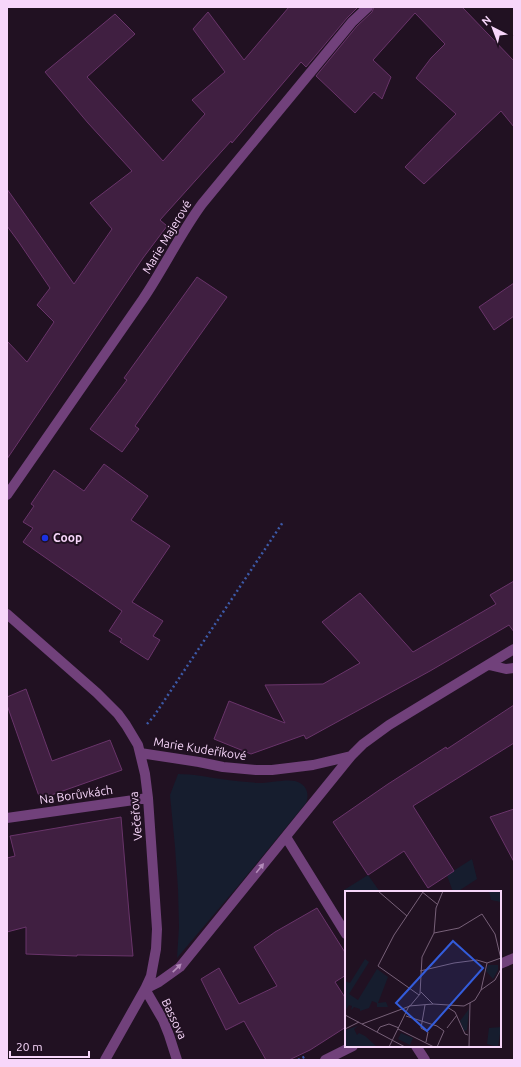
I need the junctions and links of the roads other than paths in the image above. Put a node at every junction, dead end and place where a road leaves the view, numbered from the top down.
1 (368, 7) edge
2 (7, 495) edge
3 (7, 614) edge
4 (514, 649) edge
5 (489, 665) junction
6 (514, 668) edge
7 (140, 753) junction
8 (351, 756) junction
9 (148, 798) junction
10 (7, 818) edge
11 (286, 837) junction
12 (345, 932) edge
13 (514, 958) edge
14 (501, 964) edge
15 (145, 990) junction
16 (352, 1047) edge
17 (417, 1047) edge
18 (104, 1060) edge
19 (177, 1060) edge
20 (325, 1060) edge
21 (425, 1060) edge

1 - 2 street, Marie Majerové
3 - 7 street, Večeřova
4 - 5 street
5 - 6 street
5 - 8 street
7 - 8 street, Marie Kudeříkové
7 - 9 street, Večeřova
8 - 11 street
9 - 10 street, Na Borůvkách
9 - 15 street, Večeřova
11 - 12 street
15 -> 11 street
13 - 14 street
15 - 18 street, Večeřova
15 - 19 street, Bassova
16 - 20 street
17 - 21 street

